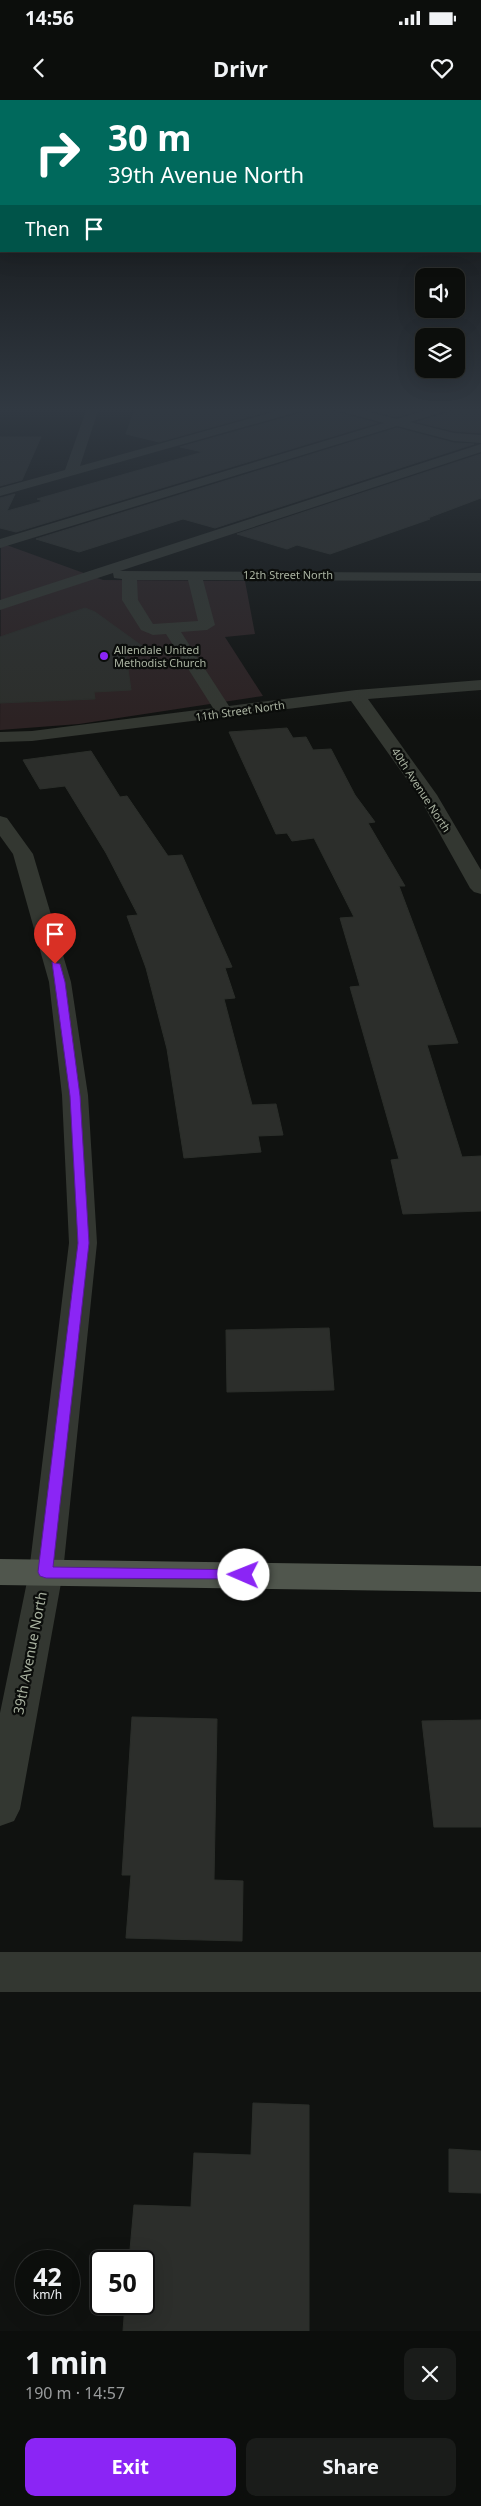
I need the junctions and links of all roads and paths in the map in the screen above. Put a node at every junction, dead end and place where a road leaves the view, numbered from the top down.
1 (105, 512) edge
2 (286, 512) edge
3 (0, 544) edge
4 (95, 575) junction
5 (129, 575) junction
6 (481, 577) edge
7 (196, 583) junction
8 (0, 592) edge
9 (20, 599) junction
10 (0, 605) edge
11 (171, 628) junction
12 (481, 685) edge
13 (356, 695) junction
14 (225, 713) junction
15 (0, 737) edge
16 (0, 822) edge
17 (481, 888) edge
18 (0, 1572) edge
19 (46, 1572) junction
20 (481, 1580) edge
21 (0, 1809) edge
22 (0, 1972) edge
23 (481, 1972) edge

1 - 3 street
2 - 4 street
4 - 5 street, 12th Street North
4 - 9 street
5 - 7 street, 12th Street North
5 - 11 street
6 - 7 street, 12th Street North
7 - 11 street
8 - 9 street
9 - 10 street
11 - 14 street
12 - 13 street, 11th Street North
13 - 14 street, 11th Street North
13 - 17 street, 40th Avenue North
14 - 15 street, 11th Street North
16 - 19 street, 39th Avenue North
18 - 19 main road
19 - 20 main road
19 - 21 street, 39th Avenue North
22 - 23 street

